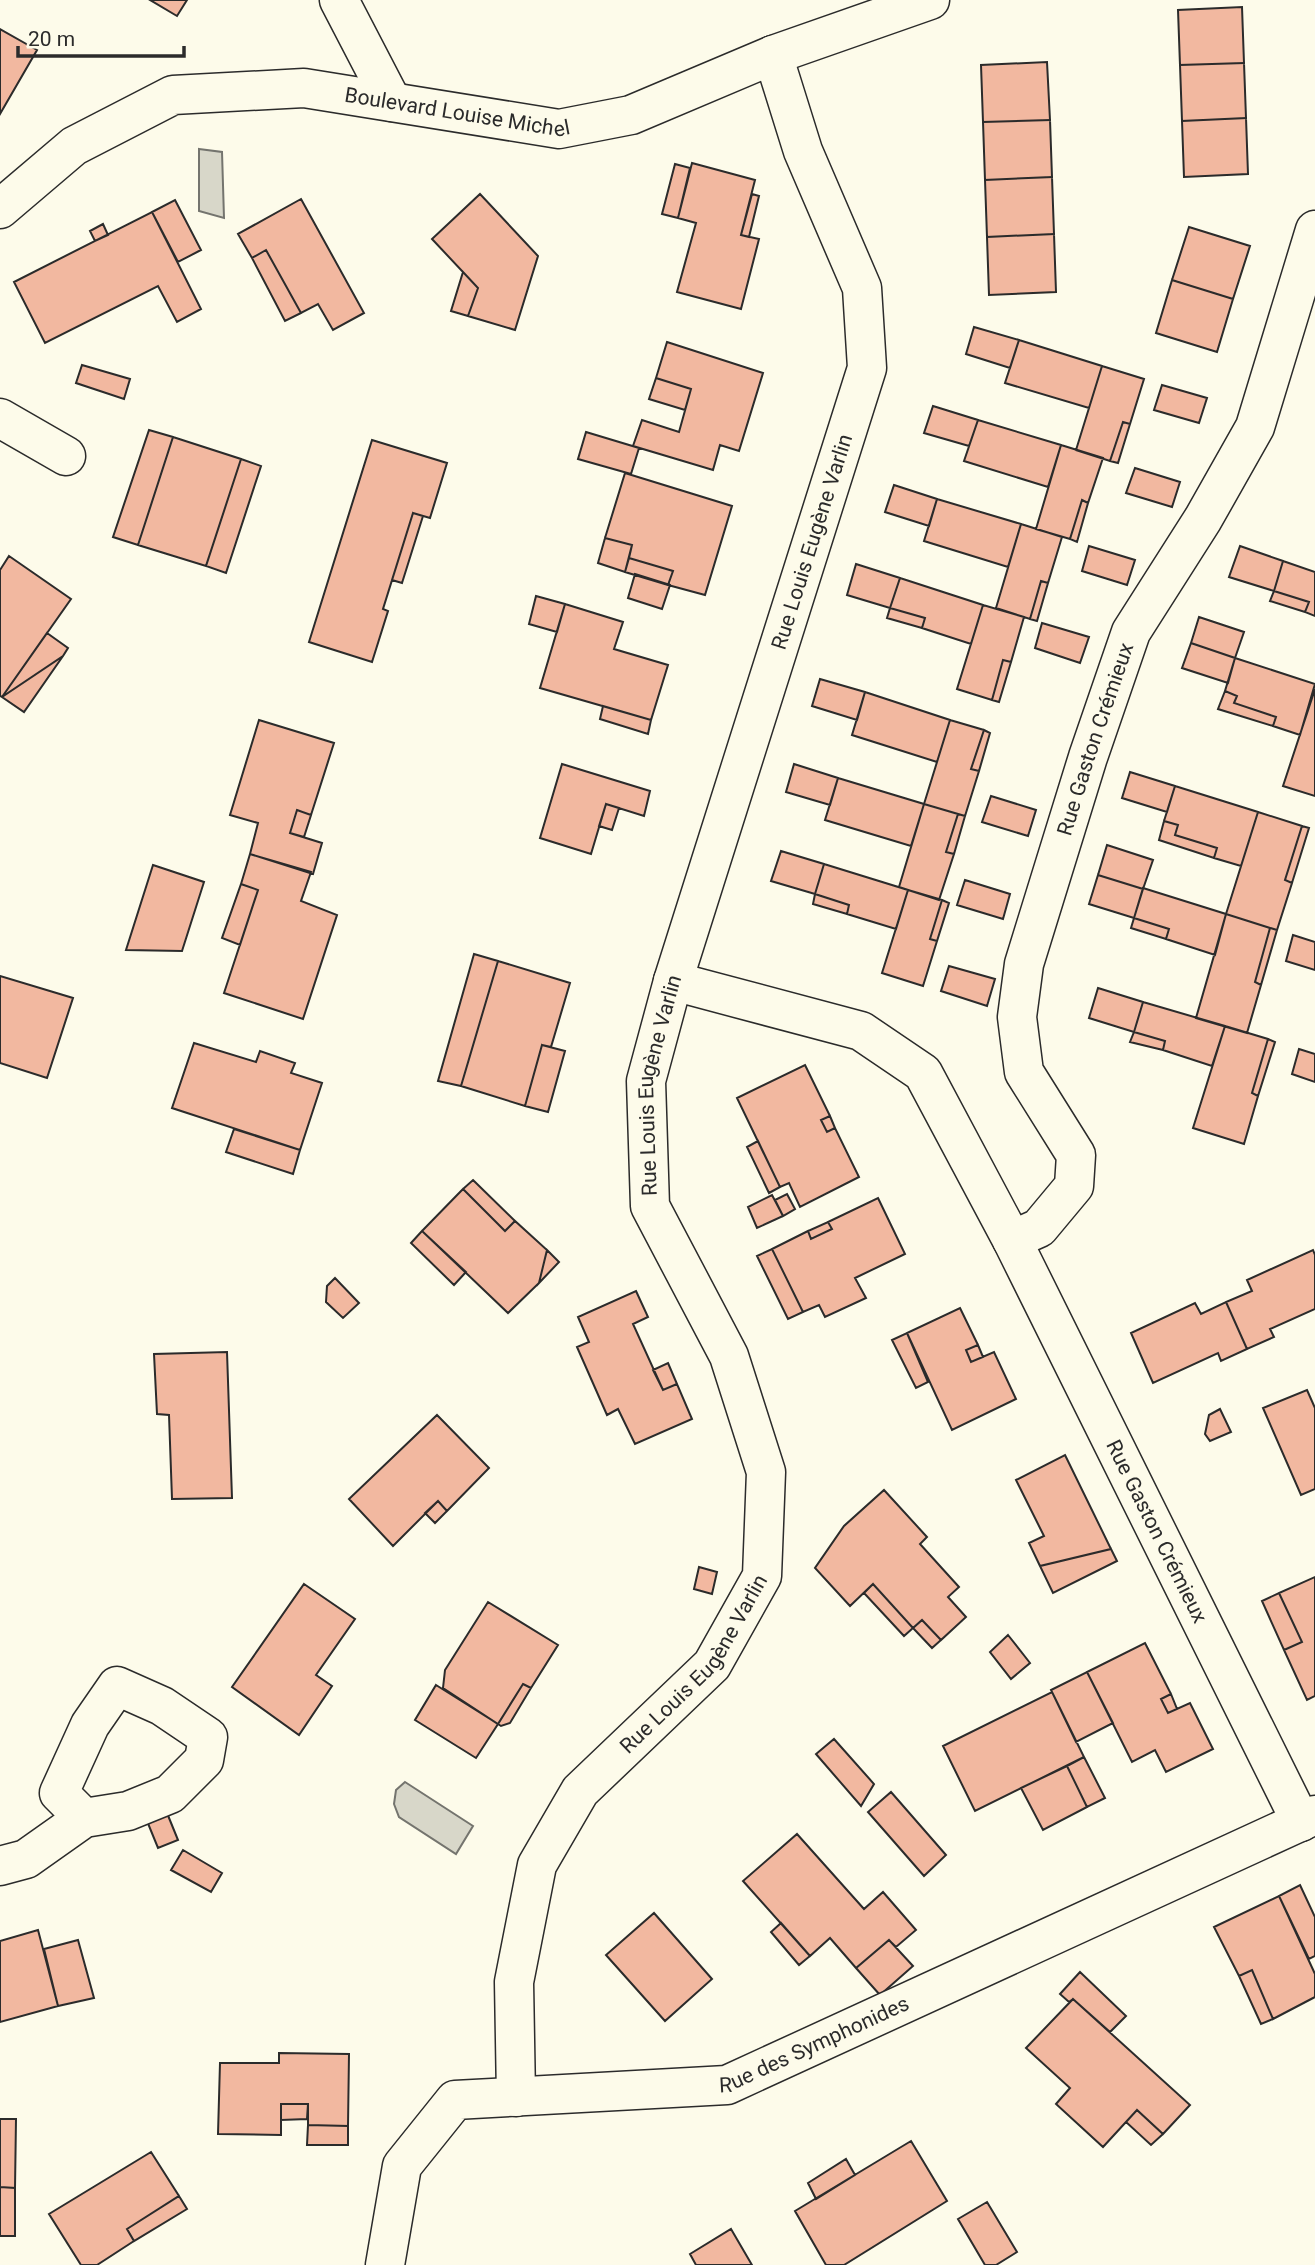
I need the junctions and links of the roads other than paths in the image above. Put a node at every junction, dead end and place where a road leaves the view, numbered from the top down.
1 (339, 0) edge
2 (930, 0) edge
3 (773, 55) junction
4 (392, 102) junction
5 (0, 209) edge
6 (1315, 230) edge
7 (0, 418) edge
8 (66, 456) dead end
9 (673, 981) junction
10 (1012, 1240) junction
11 (84, 1818) dead end
12 (1308, 1819) edge
13 (0, 1866) edge
14 (516, 2097) junction
15 (385, 2265) edge

1 - 4 street
2 - 3 street, Boulevard Louise Michel
3 - 4 street, Boulevard Louise Michel
3 - 9 street, Rue Louis Eugène Varlin
4 - 5 street, Boulevard Louise Michel
6 - 10 street, Rue Gaston Crémieux
7 - 8 street
9 - 10 street, Rue Gaston Crémieux
9 - 14 street, Rue Louis Eugène Varlin
10 - 12 street, Rue Gaston Crémieux
11 - 13 street
12 - 14 street, Rue des Symphonides
14 - 15 street, Rue des Symphonides

